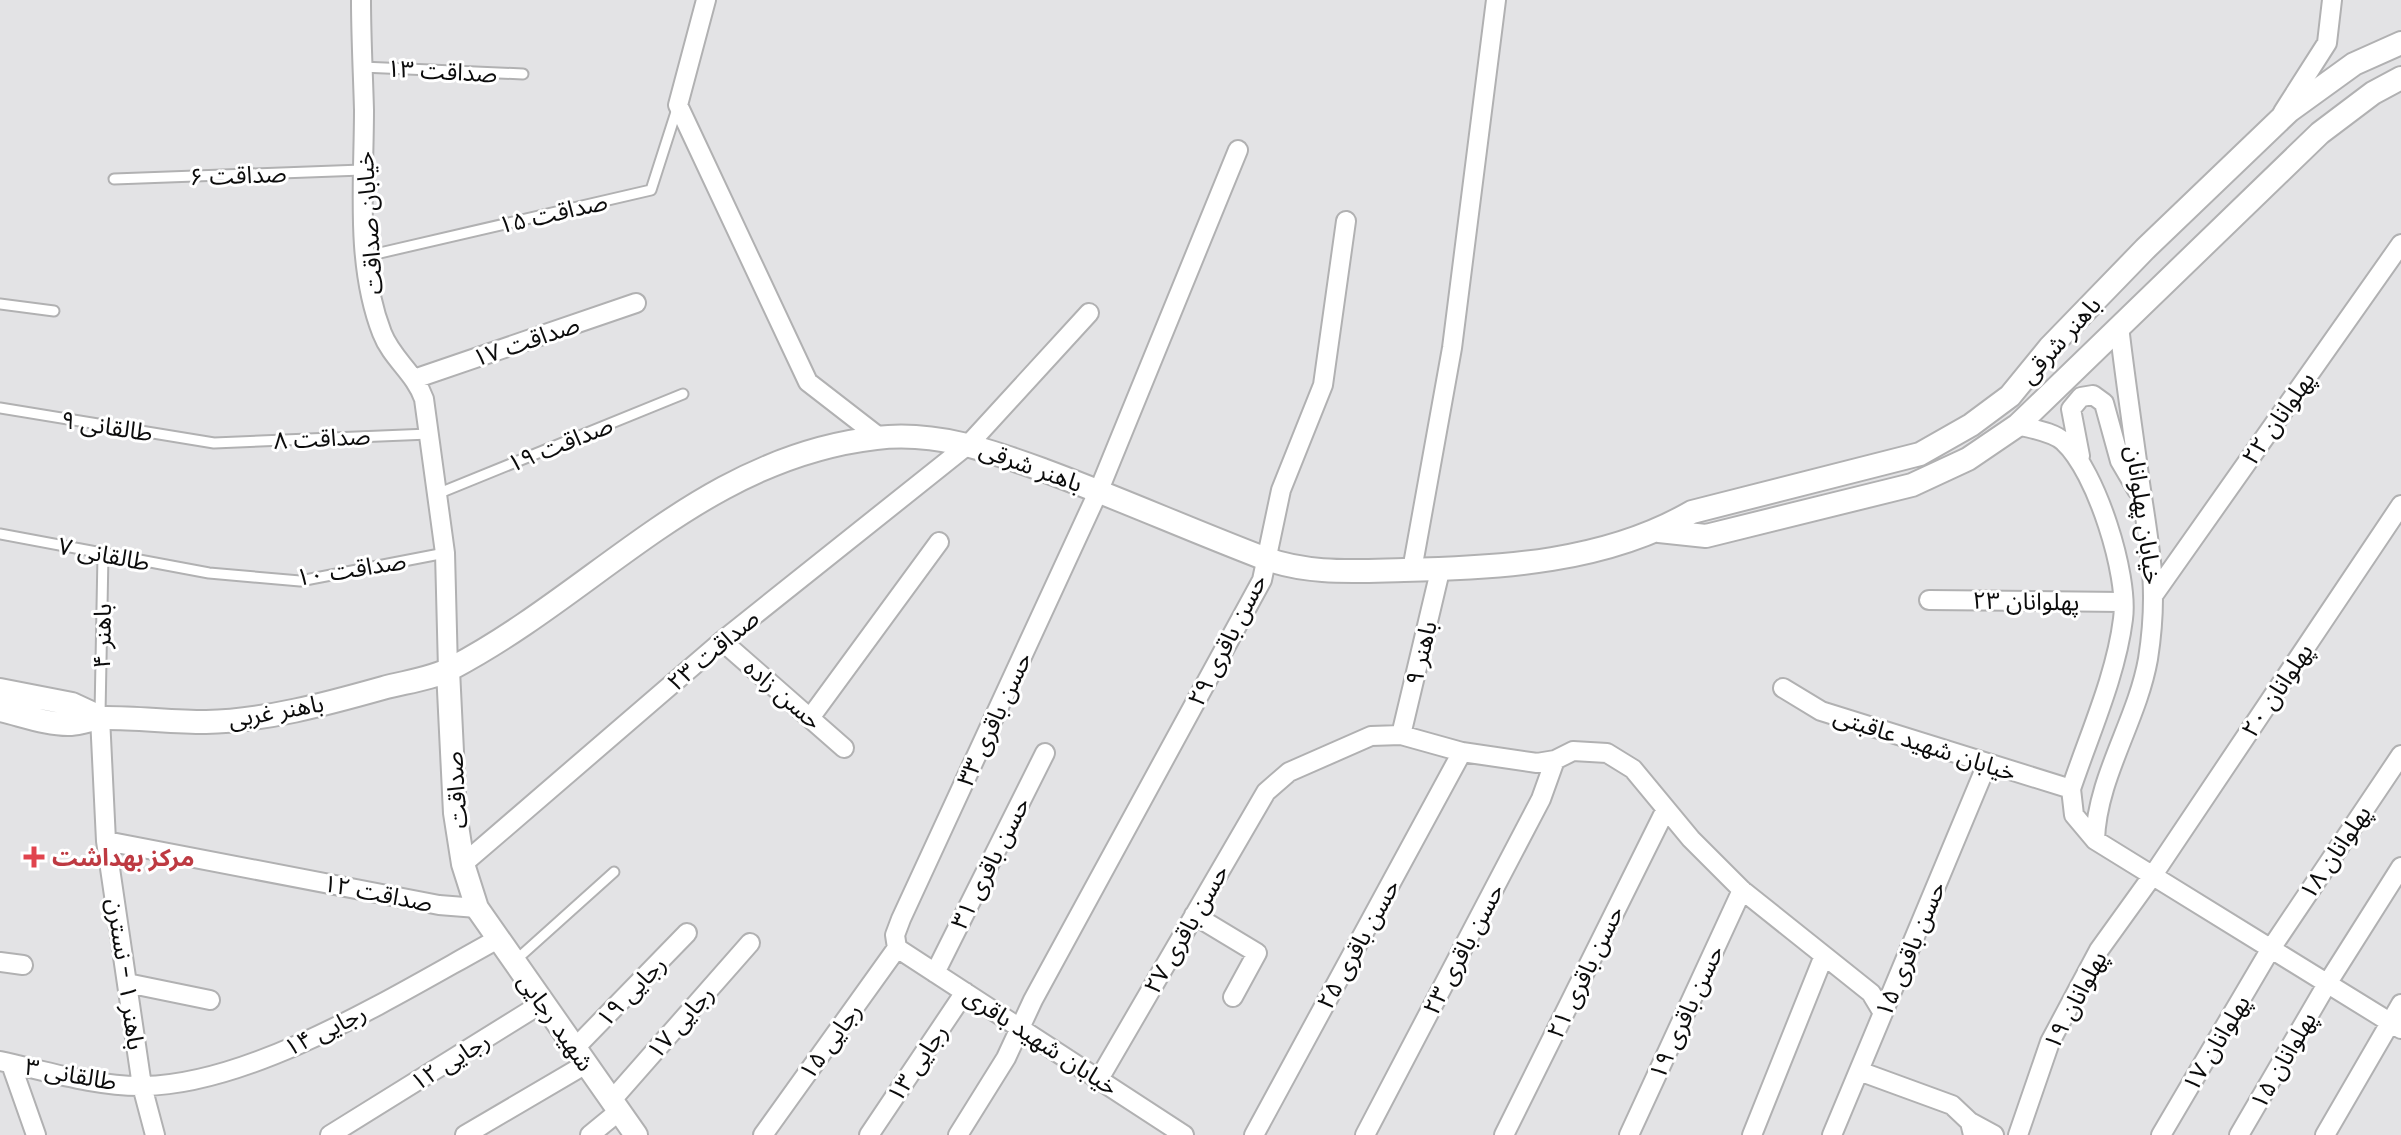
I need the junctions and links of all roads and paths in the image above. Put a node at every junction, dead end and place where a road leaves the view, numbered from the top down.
1 (361, 0) edge
2 (706, 0) edge
3 (1496, 0) edge
4 (2332, 0) edge
5 (2401, 43) edge
6 (362, 67) junction
7 (523, 74) dead end
8 (2401, 78) edge
9 (678, 105) junction
10 (2275, 124) junction
11 (1238, 150) dead end
12 (362, 170) junction
13 (114, 179) dead end
14 (1346, 221) dead end
15 (2401, 244) edge
16 (367, 256) junction
17 (636, 303) dead end
18 (0, 304) edge
19 (54, 311) dead end
20 (1089, 313) dead end
21 (2119, 326) junction
22 (417, 378) junction
23 (683, 394) dead end
24 (0, 408) edge
25 (2018, 425) junction
26 (429, 434) junction
27 (879, 437) junction
28 (214, 443) joint
29 (969, 444) junction
30 (2081, 460) junction
31 (1099, 490) junction
32 (437, 494) junction
33 (2143, 499) junction
34 (2401, 505) edge
35 (1659, 531) junction
36 (0, 534) edge
37 (939, 542) dead end
38 (445, 553) junction
39 (103, 554) junction
40 (1266, 559) junction
41 (1412, 570) junction
42 (1440, 571) junction
43 (209, 573) joint
44 (2155, 593) junction
45 (1929, 600) dead end
46 (2122, 602) junction
47 (722, 641) junction
48 (448, 670) junction
49 (1783, 688) dead end
50 (0, 690) edge
51 (0, 710) edge
52 (100, 717) junction
53 (810, 718) junction
54 (1401, 735) junction
55 (844, 748) dead end
56 (1462, 752) junction
57 (1045, 753) dead end
58 (2401, 755) edge
59 (1555, 760) junction
60 (1987, 764) junction
61 (2071, 789) junction
62 (1666, 809) junction
63 (2095, 840) junction
64 (106, 841) junction
65 (463, 864) junction
66 (2401, 867) edge
67 (614, 872) dead end
68 (2153, 875) junction
69 (1742, 890) junction
70 (477, 908) junction
71 (1194, 915) junction
72 (687, 933) dead end
73 (496, 940) junction
74 (750, 943) dead end
75 (897, 948) junction
76 (2270, 950) junction
77 (1823, 958) junction
78 (0, 962) edge
79 (514, 962) junction
80 (23, 965) dead end
81 (935, 973) junction
82 (127, 983) junction
83 (2327, 984) junction
84 (965, 992) junction
85 (1233, 997) dead end
86 (210, 1000) dead end
87 (544, 1002) junction
88 (2401, 1004) edge
89 (1883, 1013) junction
90 (2395, 1026) edge
91 (1020, 1028) junction
92 (581, 1056) junction
93 (6, 1062) edge
94 (1859, 1071) junction
95 (1099, 1079) junction
96 (142, 1086) junction
97 (614, 1106) junction
98 (1972, 1128) edge
99 (1180, 1134) edge
100 (36, 1135) edge
101 (155, 1135) edge
102 (330, 1135) edge
103 (465, 1135) edge
104 (590, 1135) edge
105 (636, 1135) edge
106 (763, 1135) edge
107 (869, 1135) edge
108 (958, 1135) edge
109 (1254, 1135) edge
110 (1365, 1135) edge
111 (1504, 1135) edge
112 (1629, 1135) edge
113 (1752, 1135) edge
114 (1832, 1135) edge
115 (1994, 1135) edge
116 (2018, 1135) edge
117 (2161, 1135) edge
118 (2239, 1135) edge
119 (2325, 1135) edge

1 - 6 street, خیابان صداقت
2 - 9 street
3 - 41 street
4 - 10 street
5 - 10 street, باهنر شرقی
6 - 7 lane, صداقت ۱۳
6 - 12 street, خیابان صداقت
8 - 21 street, باهنر شرقی
9 - 16 lane, صداقت ۱۵
9 - 27 street
10 - 35 street, باهنر شرقی
11 - 31 street, حسن باقری ۳۳
12 - 13 lane, صداقت ۶
12 - 16 street, خیابان صداقت
14 - 40 street, حسن باقری ۲۹
15 - 44 street, پهلوانان ۲۲
16 - 22 street, خیابان صداقت
17 - 22 street, صداقت ۱۷
18 - 19 lane
20 - 29 street, صداقت ۲۳
21 - 25 street, باهنر شرقی
21 - 33 street, خیابان پهلوانان
22 - 26 street
23 - 32 lane, صداقت ۱۹
24 - 28 lane, طالقانی ۹
25 - 30 street, خیابان پهلوانان
25 - 35 street, باهنر شرقی
26 - 28 lane, صداقت ۸
26 - 32 street
27 - 29 street, باهنر شرقی
27 - 48 street, باهنر شرقی
29 - 31 street, باهنر شرقی
29 - 47 street, صداقت ۲۳
30 - 33 street
30 - 46 street, خیابان پهلوانان
31 - 40 street, باهنر شرقی
31 - 75 street, حسن باقری ۳۳
32 - 38 street
33 - 44 street, خیابان پهلوانان
34 - 68 street, پهلوانان ۲۰
35 - 42 street, باهنر شرقی
36 - 39 lane, طالقانی ۷
37 - 53 street
38 - 43 lane, صداقت ۱۰
38 - 48 street
39 - 43 lane, طالقانی ۷
39 - 52 lane, باهنر ۴
40 - 41 street, باهنر شرقی
40 - 91 street, حسن باقری ۲۹
41 - 42 street, باهنر شرقی
42 - 54 street, باهنر ۹
44 - 63 street, خیابان پهلوانان
45 - 46 street, پهلوانان ۲۳
46 - 61 street, خیابان پهلوانان
47 - 53 street, حسن زاده
47 - 65 street, صداقت ۲۳
48 - 52 street, باهنر غربی
48 - 65 street, صداقت
49 - 60 street, خیابان شهید عاقبتی
50 - 52 street, باهنر غربی
51 - 52 street, باهنر غربی
52 - 64 street, باهنر ۱ - نسترن
53 - 55 street, حسن زاده
54 - 56 street
54 - 71 street, حسن باقری ۲۷
56 - 59 street
56 - 109 street, حسن باقری ۲۵
57 - 81 street, حسن باقری ۳۱
58 - 76 street, پهلوانان ۱۸
59 - 62 street
59 - 110 street, حسن باقری ۲۳
60 - 61 street, خیابان شهید عاقبتی
60 - 89 street, حسن باقری ۱۵
61 - 63 street
62 - 69 street
62 - 111 street, حسن باقری ۲۱
63 - 68 street
64 - 70 street, صداقت ۱۲
64 - 82 street, باهنر ۱ - نسترن
65 - 70 street, صداقت
66 - 83 street, پهلوانان ۱۵
67 - 79 lane
68 - 76 street
68 - 116 street, پهلوانان ۱۹
69 - 77 street
69 - 112 street, حسن باقری ۱۹
70 - 73 street, شهید رجایی
71 - 85 street
71 - 95 street, حسن باقری ۲۷
72 - 92 street, رجایی ۱۹
73 - 79 street, شهید رجایی
73 - 96 street, رجایی ۱۴
74 - 97 street, رجایی ۱۷
75 - 81 street, خیابان شهید باقری
75 - 106 street, رجایی ۱۵
76 - 83 street
76 - 117 street, پهلوانان ۱۷
77 - 89 street
77 - 113 street
78 - 80 street
79 - 87 street, شهید رجایی
81 - 84 street, خیابان شهید باقری
82 - 86 street
82 - 96 street, باهنر ۱ - نسترن
83 - 90 street
83 - 118 street, پهلوانان ۱۵
84 - 91 street, خیابان شهید باقری
84 - 107 street, رجایی ۱۳
87 - 92 street, شهید رجایی
87 - 102 street, رجایی ۱۲
88 - 90 street
89 - 94 street, حسن باقری ۱۵
90 - 119 street
91 - 95 street, خیابان شهید باقری
91 - 108 street, حسن باقری ۲۹
92 - 97 street, شهید رجایی
92 - 103 street, رجایی ۱۹
93 - 96 street, طالقانی ۳
93 - 100 street
94 - 98 street
94 - 114 street, حسن باقری ۱۵
95 - 99 street, خیابان شهید باقری
96 - 101 street, باهنر ۱ - نسترن
97 - 104 street, رجایی ۱۷
97 - 105 street, شهید رجایی
98 - 115 street

